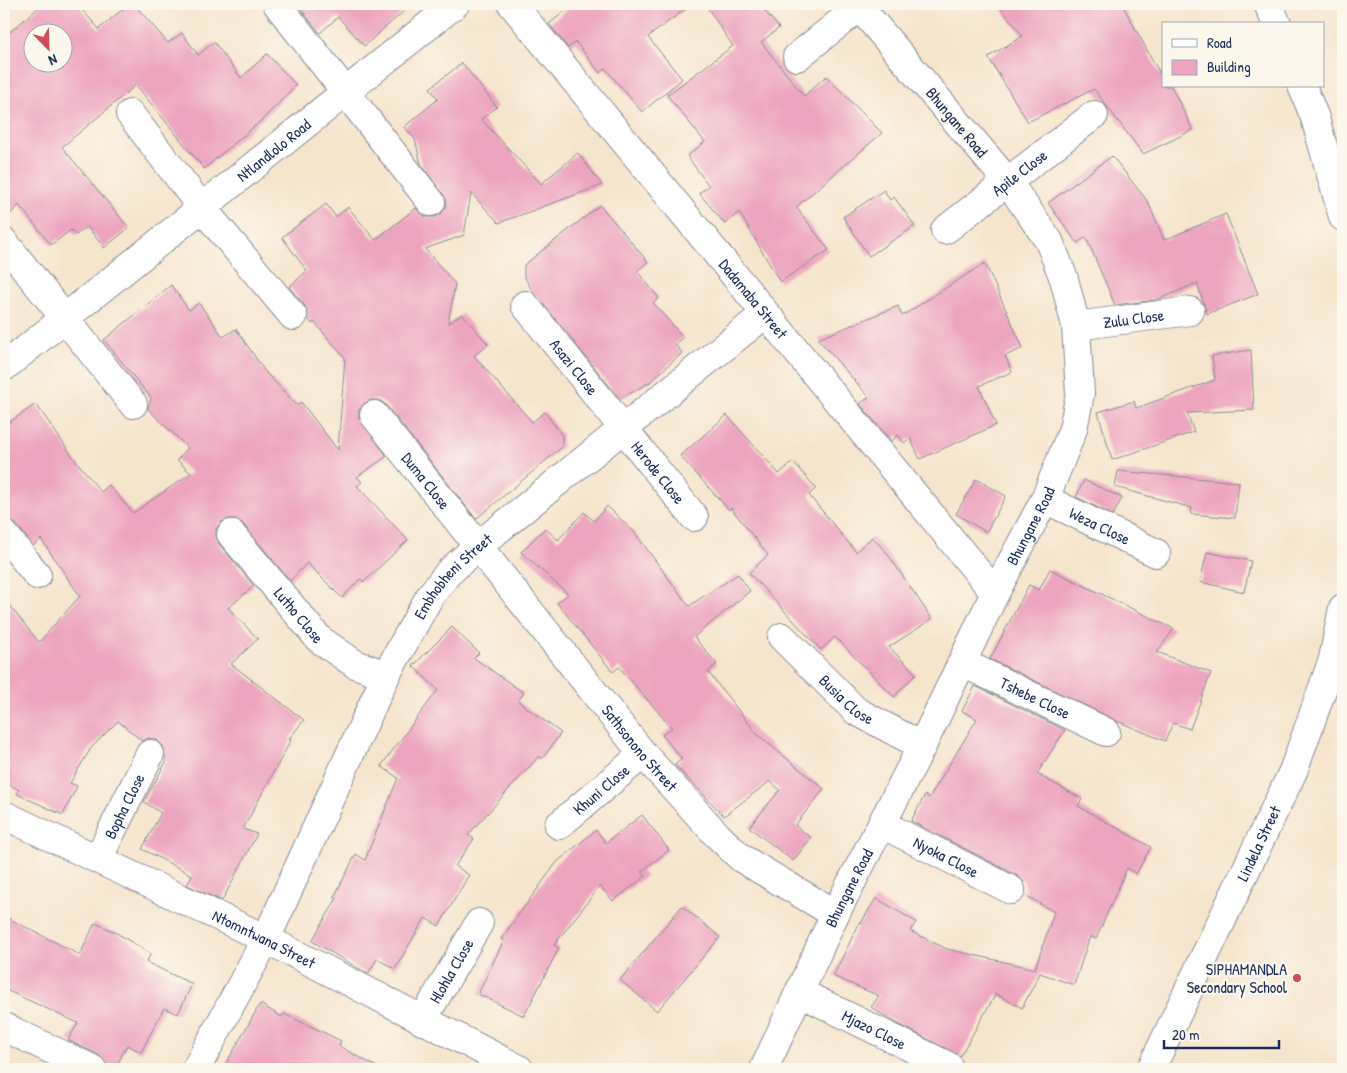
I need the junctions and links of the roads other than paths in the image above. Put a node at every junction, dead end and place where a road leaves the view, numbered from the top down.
1 (277, 4) edge
2 (455, 4) edge
3 (512, 4) edge
4 (1268, 4) edge
5 (860, 5) edge
6 (1276, 22) edge
7 (797, 57) dead end
8 (1303, 88) edge
9 (346, 92) junction
10 (130, 114) dead end
11 (1094, 115) dead end
12 (1008, 182) junction
13 (431, 202) dead end
14 (202, 208) junction
15 (1343, 217) edge
16 (945, 230) dead end
17 (4, 242) edge
18 (525, 305) dead end
19 (1190, 311) dead end
20 (765, 314) junction
21 (293, 316) dead end
22 (64, 319) junction
23 (1076, 326) junction
24 (4, 367) edge
25 (133, 404) dead end
26 (374, 415) dead end
27 (624, 428) junction
28 (1045, 499) junction
29 (694, 517) dead end
30 (4, 534) edge
31 (232, 534) dead end
32 (478, 546) junction
33 (1156, 553) dead end
34 (37, 575) dead end
35 (995, 593) junction
36 (1343, 608) edge
37 (782, 637) dead end
38 (963, 663) junction
39 (386, 674) junction
40 (1106, 732) dead end
41 (922, 746) junction
42 (150, 754) dead end
43 (643, 754) junction
44 (4, 815) edge
45 (882, 824) junction
46 (558, 826) dead end
47 (98, 860) junction
48 (1011, 890) dead end
49 (835, 914) junction
50 (479, 923) dead end
51 (266, 939) junction
52 (799, 992) junction
53 (422, 1021) junction
54 (4, 1027) edge
55 (948, 1066) dead end
56 (92, 1069) edge
57 (196, 1069) edge
58 (519, 1069) edge
59 (764, 1069) edge
60 (1151, 1069) edge

1 - 9 street
2 - 9 street, Ntlandlolo Road
3 - 20 street, Dadamaba Street
4 - 6 street
5 - 7 street
5 - 12 street, Bhungane Road
8 - 15 street
9 - 13 street
9 - 14 street, Ntlandlolo Road
10 - 14 street
11 - 12 street, Apile Close
12 - 16 street, Apile Close
12 - 23 street, Bhungane Road
14 - 21 street
14 - 22 street, Ntlandlolo Road
17 - 22 street
18 - 27 street, Asazi Close
19 - 23 street, Zulu Close
20 - 27 street, Embhobheni Street
20 - 35 street, Dadamaba Street
22 - 24 street, Ntlandlolo Road
22 - 25 street
23 - 28 street, Bhungane Road
26 - 32 street, Duma Close
27 - 29 street, Herode Close
27 - 32 street, Embhobheni Street
28 - 33 street, Weza Close
28 - 35 street, Bhungane Road
30 - 34 street
31 - 39 street, Lutho Close
32 - 39 street, Embhobheni Street
32 - 43 street, Sathsonono Street
35 - 38 street, Bhungane Road
36 - 60 street, Lindela Street
37 - 41 street, Busia Close
38 - 40 street, Tshebe Close
38 - 41 street, Bhungane Road
39 - 51 street, Embhobheni Street
41 - 45 street, Bhungane Road
42 - 47 street, Bopha Close
43 - 46 street, Khuni Close
43 - 49 street, Sathsonono Street
44 - 47 street, Ntomntwana Street
45 - 48 street, Nyoka Close
45 - 49 street, Bhungane Road
47 - 51 street, Ntomntwana Street
49 - 52 street, Bhungane Road
50 - 53 street, Hlohla Close
51 - 53 street, Ntomntwana Street
51 - 57 street, Embhobheni Street
52 - 55 street, Mjazo Close
52 - 59 street, Bhungane Road
53 - 58 street, Ntomntwana Street
54 - 56 street

